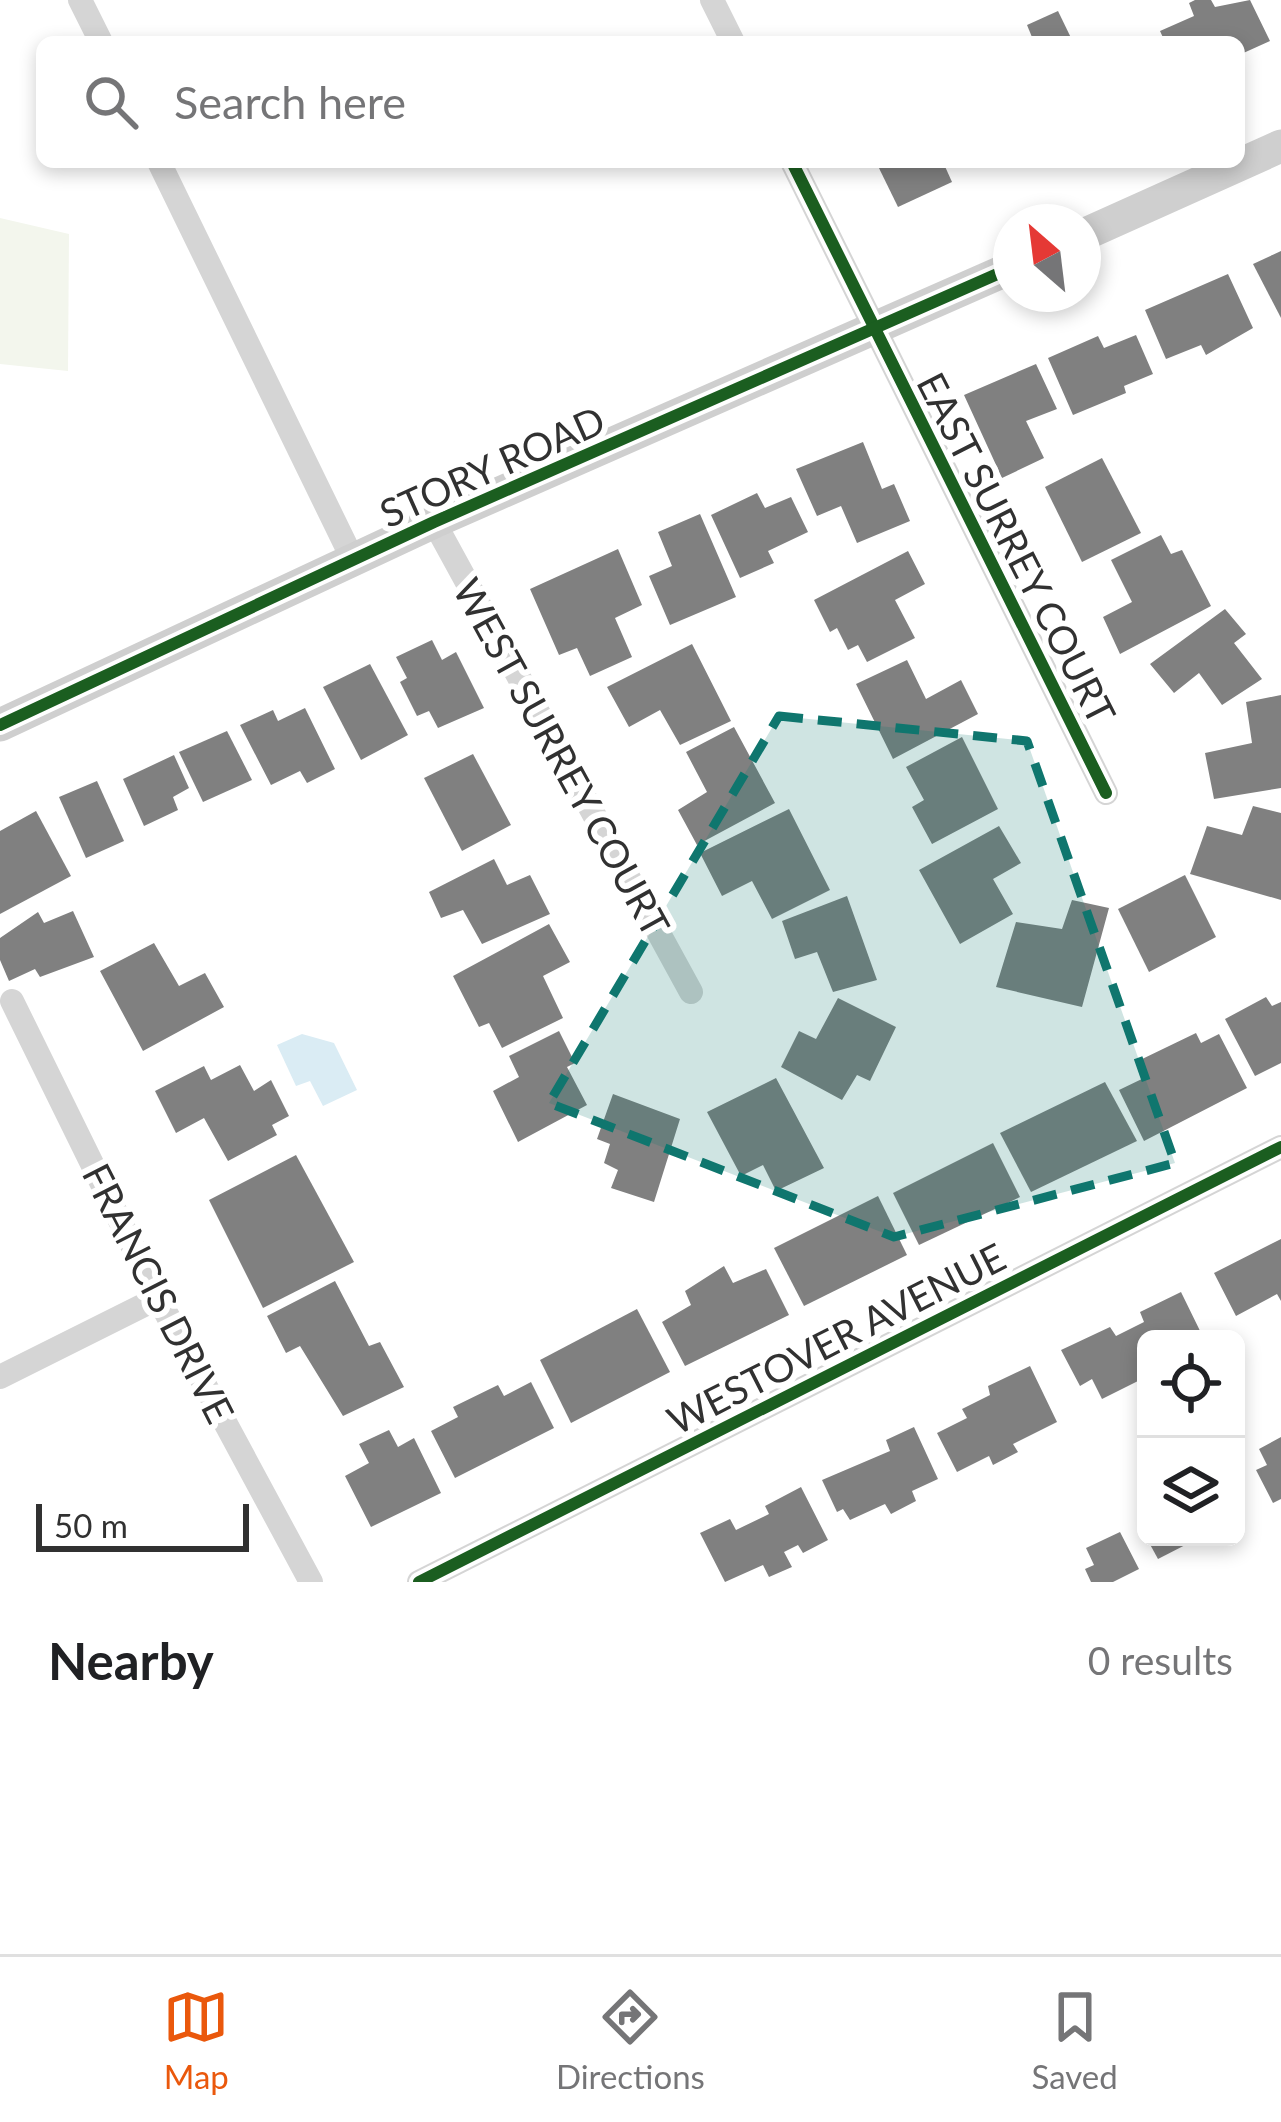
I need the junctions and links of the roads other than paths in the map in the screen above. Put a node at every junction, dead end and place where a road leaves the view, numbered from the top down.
1 (80, 0) edge
2 (712, 0) edge
3 (97, 36) edge
4 (730, 36) edge
5 (1281, 146) edge
6 (1245, 162) edge
7 (162, 168) edge
8 (795, 168) edge
9 (1233, 168) edge
10 (1101, 228) edge
11 (993, 276) edge
12 (874, 329) junction
13 (434, 522) junction
14 (354, 562) junction
15 (0, 725) edge
16 (1106, 793) dead end
17 (691, 992) dead end
18 (12, 1001) dead end
19 (1281, 1147) edge
20 (158, 1298) junction
21 (0, 1377) edge
22 (311, 1582) edge
23 (418, 1582) edge

1 - 3 street
2 - 4 street
5 - 6 street
7 - 14 street
8 - 12 street, EAST SURREY COURT
9 - 10 street
11 - 12 street, STORY ROAD
12 - 13 street, STORY ROAD
12 - 16 street, EAST SURREY COURT
13 - 14 street, STORY ROAD
13 - 17 street, WEST SURREY COURT
14 - 15 street, STORY ROAD
18 - 20 street, FRANCIS DRIVE
19 - 23 street, WESTOVER AVENUE
20 - 21 street
20 - 22 street, FRANCIS DRIVE

